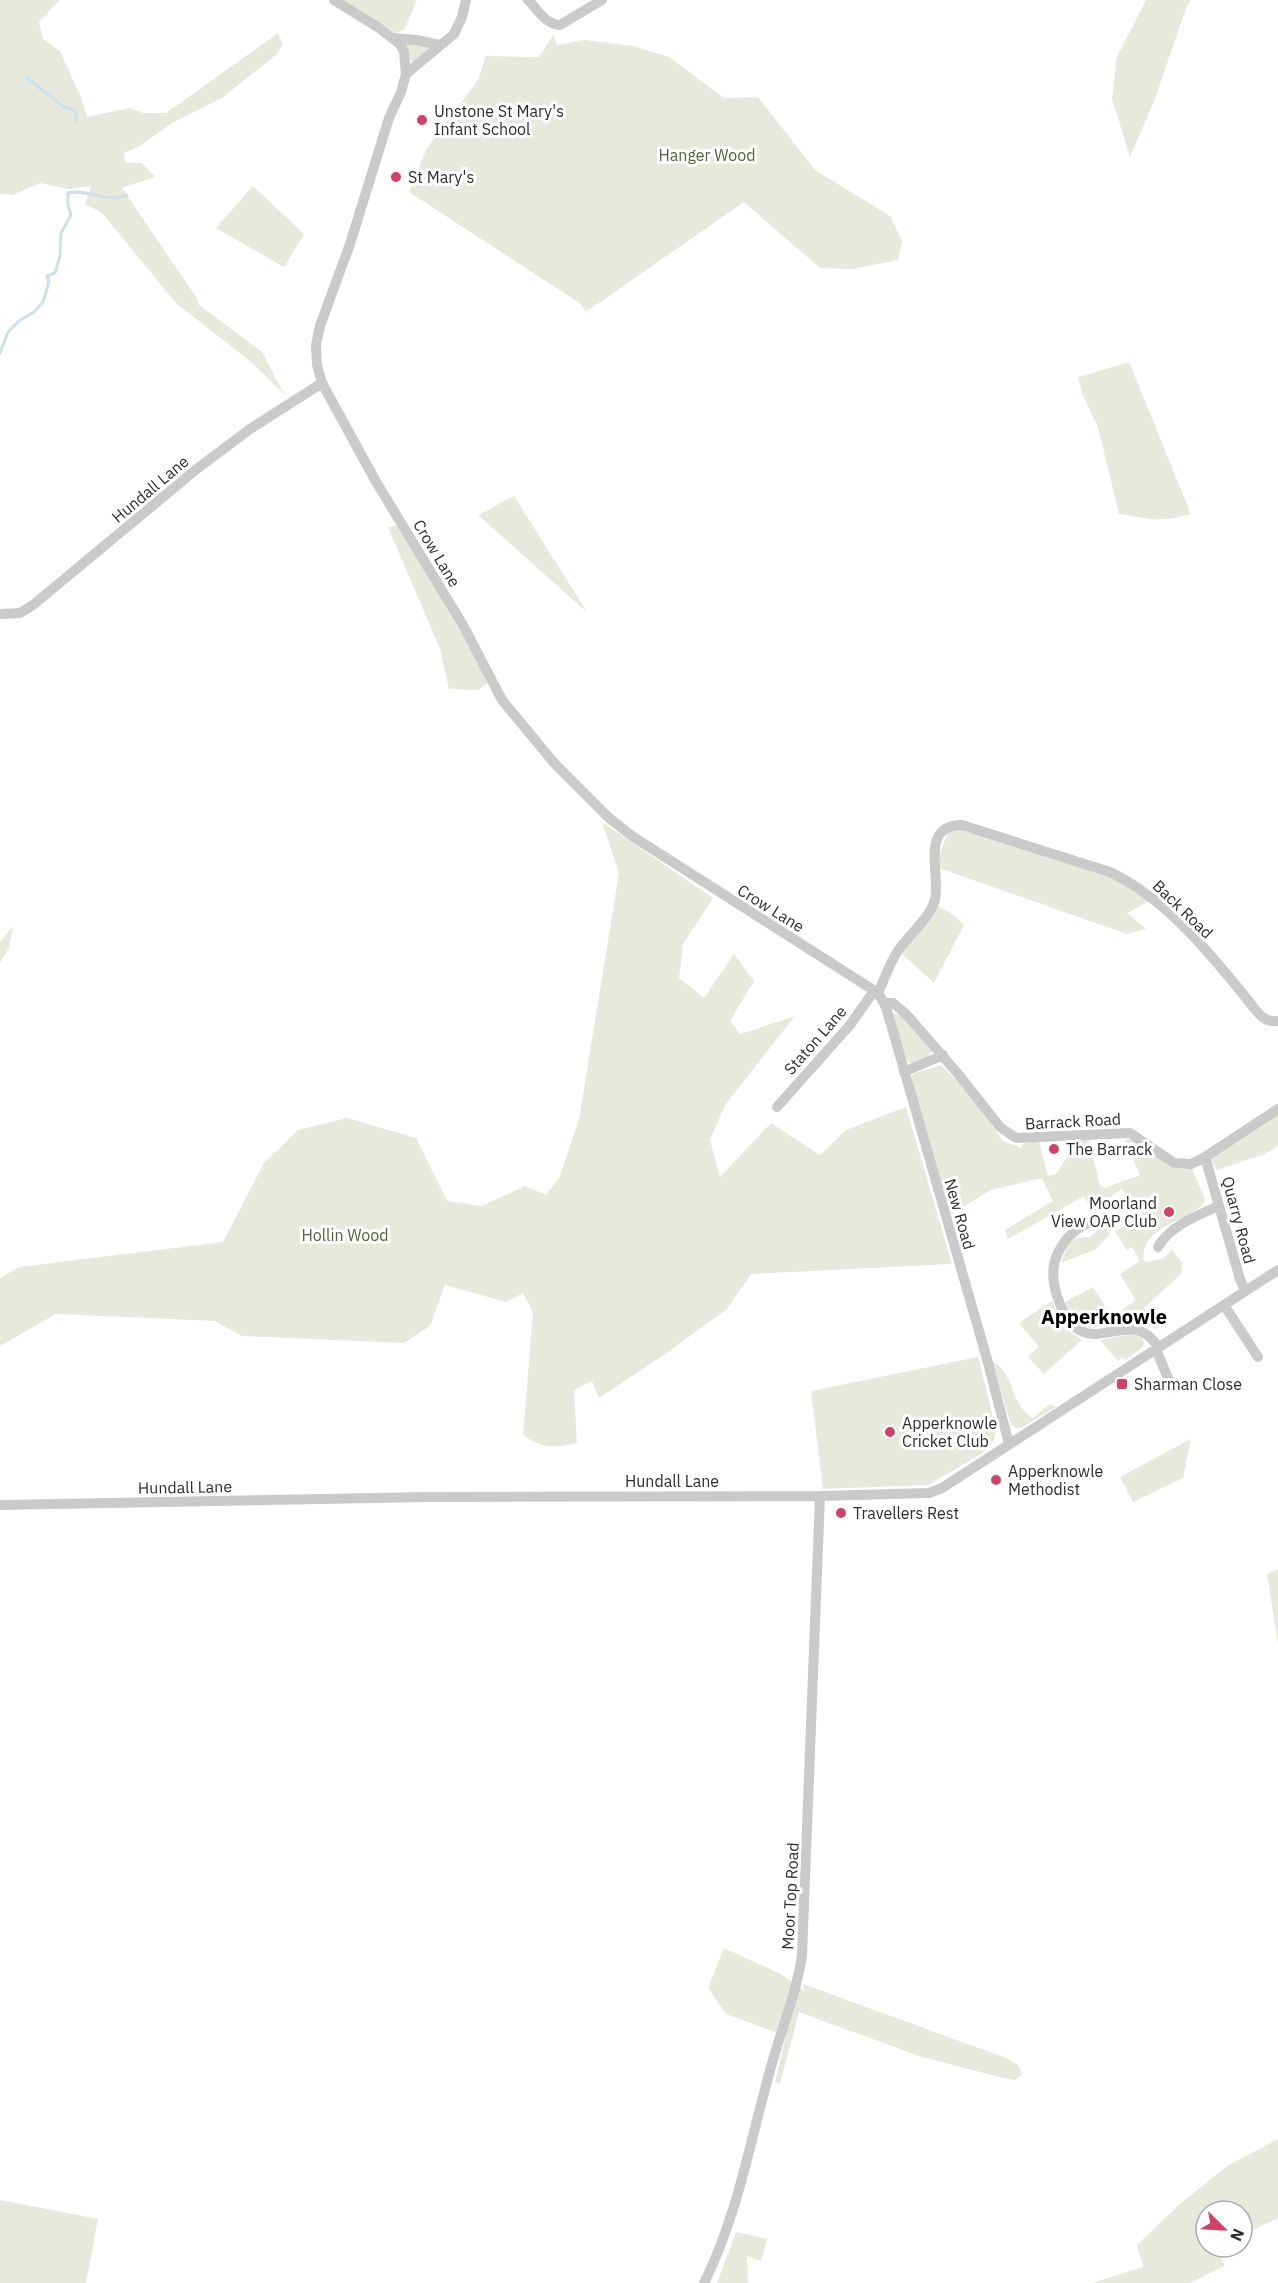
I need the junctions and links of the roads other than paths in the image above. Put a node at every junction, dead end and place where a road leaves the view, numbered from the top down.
1 (334, 0) edge
2 (466, 0) edge
3 (528, 0) edge
4 (602, 0) edge
5 (394, 38) junction
6 (440, 45) junction
7 (406, 74) junction
8 (322, 383) junction
9 (0, 614) edge
10 (950, 825) joint
11 (879, 996) junction
12 (1273, 1021) edge
13 (943, 1055) junction
14 (904, 1072) junction
15 (777, 1107) dead end
16 (1278, 1109) edge
17 (1205, 1157) junction
18 (1220, 1206) junction
19 (1089, 1226) dead end
20 (1158, 1246) dead end
21 (1278, 1270) edge
22 (1245, 1291) junction
23 (1224, 1305) junction
24 (1157, 1348) junction
25 (1258, 1357) dead end
26 (1172, 1388) dead end
27 (1009, 1444) junction
28 (820, 1496) junction
29 (0, 1505) edge
30 (704, 2283) edge

1 - 5 street
2 - 6 street
3 - 4 street
5 - 6 street
5 - 7 street
6 - 7 street
7 - 8 street, Crow Lane
8 - 9 street, Hundall Lane
8 - 11 street, Crow Lane
10 - 11 street, Staton Lane
10 - 12 street, Back Road
11 - 13 street, Barrack Road
11 - 14 street, New Road
11 - 15 street, Staton Lane
13 - 14 street
13 - 17 street, Barrack Road
14 - 27 street, New Road
16 - 17 street
17 - 18 street, Quarry Road
18 - 20 street
18 - 22 street, Quarry Road
19 - 24 street
21 - 22 street, Hundall Lane
22 - 23 street, Hundall Lane
23 - 24 street, Hundall Lane
23 - 25 street
24 - 26 street
24 - 27 street, Hundall Lane
27 - 28 street, Hundall Lane
28 - 29 street, Hundall Lane
28 - 30 street, Moor Top Road

